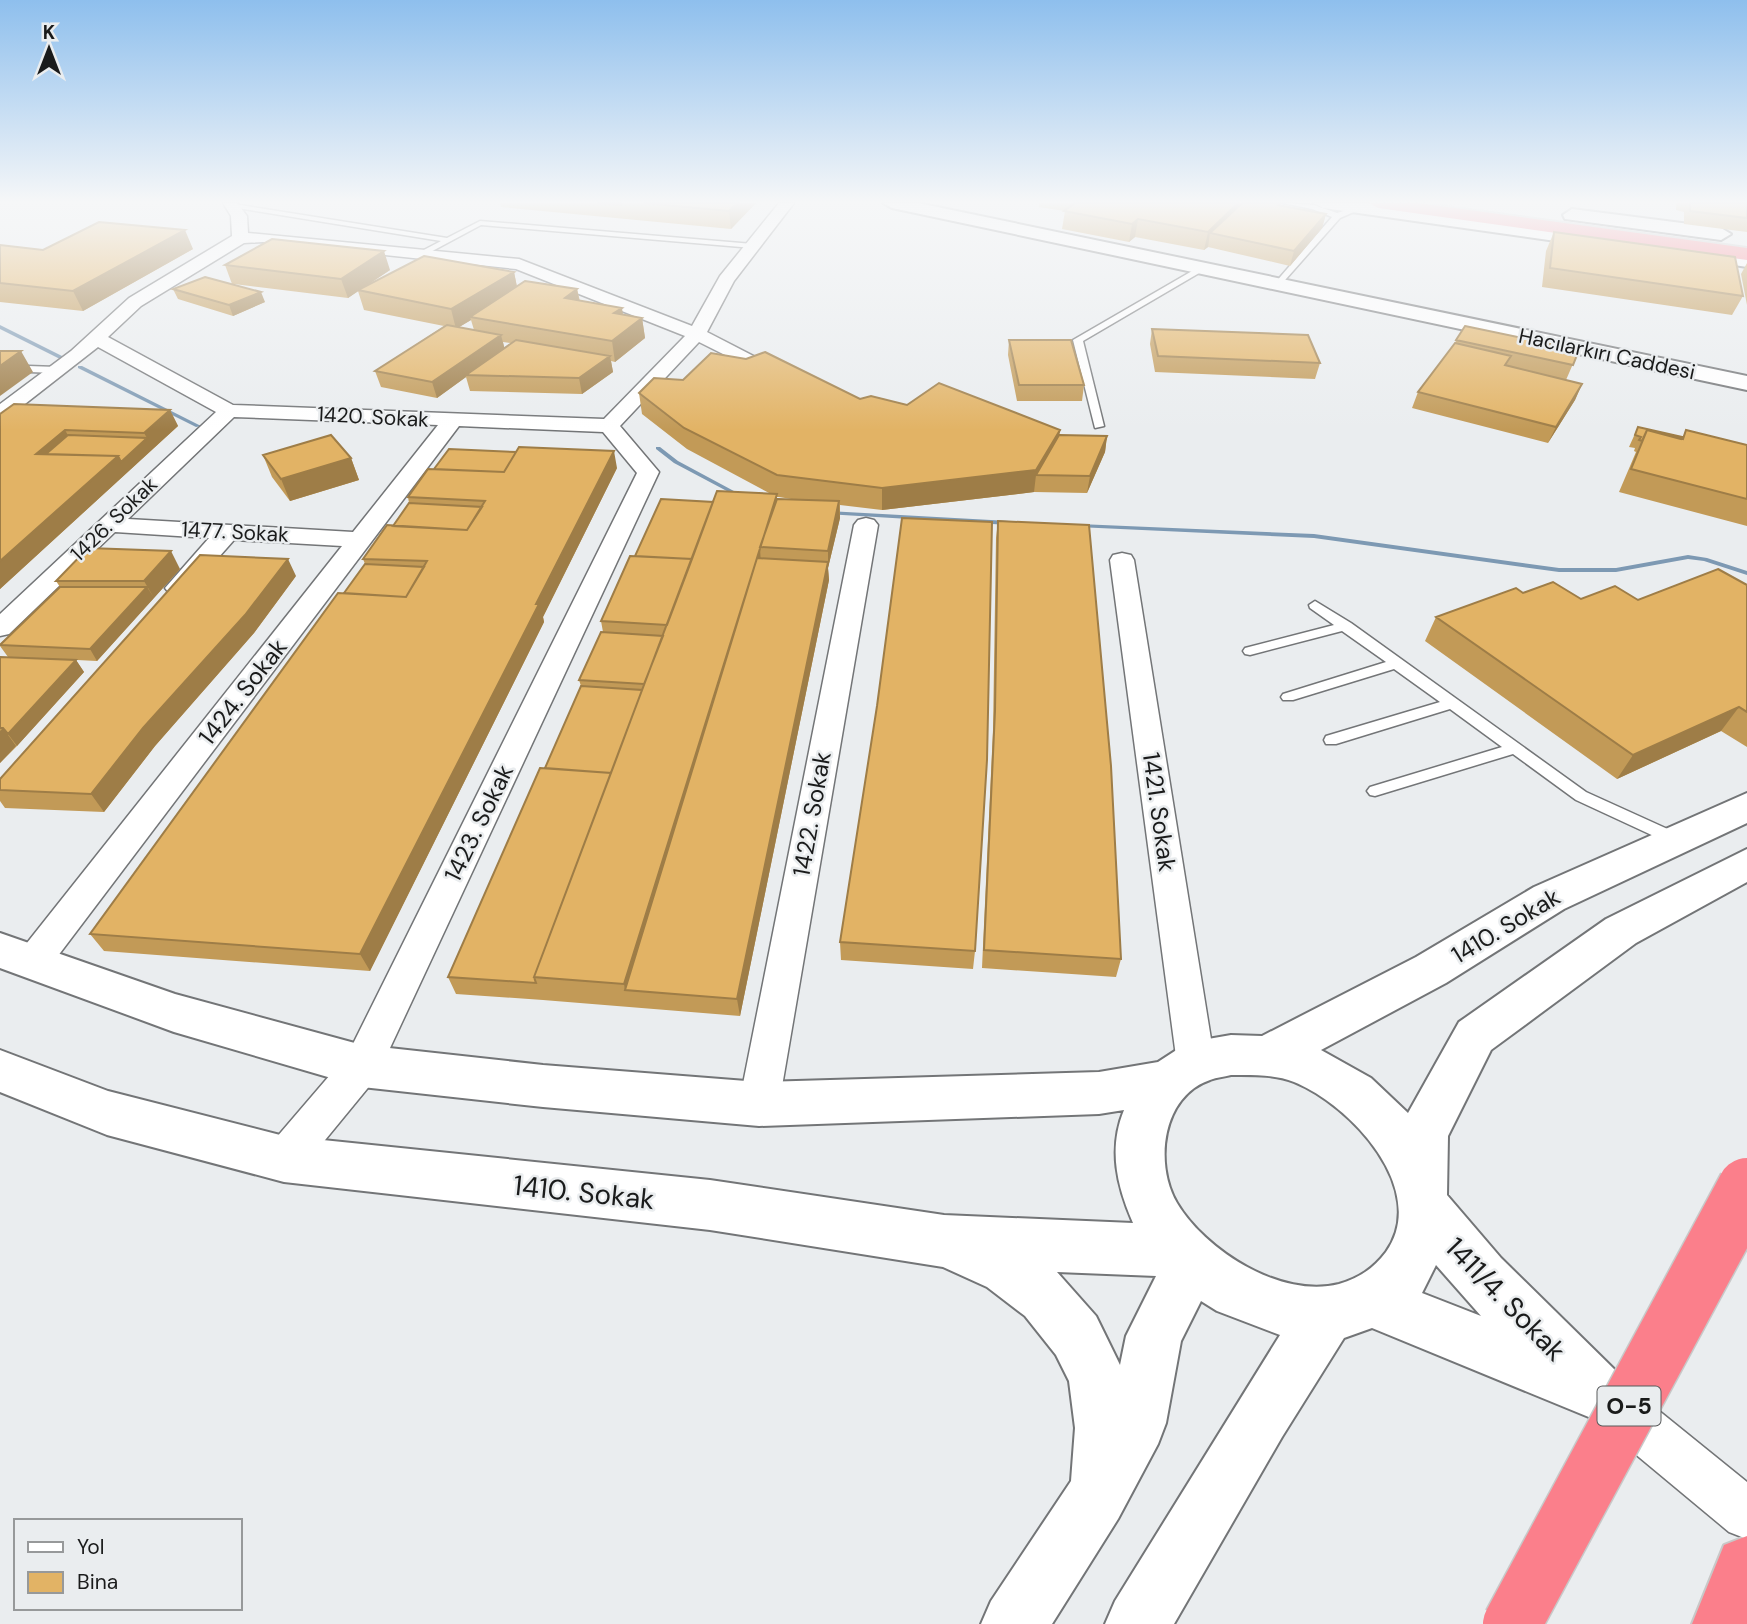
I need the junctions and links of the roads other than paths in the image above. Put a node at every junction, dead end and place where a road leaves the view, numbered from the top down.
1 (174, 279) edge
2 (557, 279) edge
3 (727, 279) edge
4 (1185, 279) edge
5 (1248, 279) edge
6 (1282, 279) edge
7 (1278, 285) junction
8 (697, 334) junction
9 (94, 338) junction
10 (0, 369) edge
11 (57, 370) junction
12 (1747, 383) edge
13 (803, 386) edge
14 (229, 411) junction
15 (0, 414) edge
16 (452, 421) junction
17 (609, 426) junction
18 (1099, 426) dead end
19 (109, 524) junction
20 (866, 525) dead end
21 (228, 532) junction
22 (361, 540) junction
23 (1122, 560) dead end
24 (1315, 605) dead end
25 (157, 612) edge
26 (1346, 626) junction
27 (0, 628) edge
28 (1250, 651) dead end
29 (1398, 663) junction
30 (1288, 697) dead end
31 (1453, 703) junction
32 (1331, 740) dead end
33 (1516, 748) junction
34 (1375, 791) dead end
35 (1747, 807) edge
36 (1677, 839) junction
37 (1747, 864) edge
38 (16, 956) edge
39 (1269, 1055) junction
40 (362, 1066) junction
41 (0, 1071) edge
42 (1182, 1073) junction
43 (759, 1104) junction
44 (284, 1159) junction
45 (1747, 1187) edge
46 (1421, 1196) junction
47 (944, 1241) junction
48 (1187, 1256) junction
49 (1350, 1308) junction
50 (1596, 1391) junction
51 (1096, 1497) junction
52 (1747, 1514) edge
53 (1747, 1568) edge
54 (1014, 1624) edge
55 (1138, 1624) edge
56 (1512, 1624) edge
57 (1725, 1624) edge

1 - 9 street
2 - 8 street
3 - 8 street
4 - 18 lane
5 - 7 street, Hacılarkırı Caddesi
6 - 7 lane
7 - 12 street, Hacılarkırı Caddesi
8 - 13 street
8 - 17 street
9 - 11 street
9 - 14 street, 1420. Sokak
10 - 11 lane
11 - 15 street
14 - 16 street, 1420. Sokak
14 - 19 street, 1426. Sokak
16 - 17 street, 1420. Sokak
16 - 22 street, 1424. Sokak
17 - 40 street, 1423. Sokak
19 - 21 street, 1477. Sokak
19 - 27 street, 1426. Sokak
20 - 43 street, 1422. Sokak
21 - 22 street, 1477. Sokak
21 - 25 street
22 - 38 street, 1424. Sokak
23 - 42 street, 1421. Sokak
24 - 26 lane
26 - 28 lane
26 - 29 lane
29 - 30 lane
29 - 31 lane
31 - 32 lane
31 - 33 lane
33 - 34 lane
33 - 36 lane
35 - 36 street, 1410. Sokak
36 - 39 street, 1410. Sokak
37 - 46 street
38 - 40 street
39 - 42 street
39 - 46 street
40 - 43 street
40 - 44 street, 1423. Sokak
41 - 44 street, 1410. Sokak
42 - 43 street
42 - 48 street, 1411/4. Sokak
44 - 47 street, 1410. Sokak
45 - 56 highway, O-5, bridge
46 - 49 street
46 - 50 street, 1411/4. Sokak
47 - 48 street, 1410. Sokak
47 - 51 street
48 - 49 street, 1411/4. Sokak
48 - 51 street
49 - 50 street, 1411/4. Sokak
49 - 55 street
50 - 52 street, 1411/4. Sokak
51 - 54 street
53 - 57 highway

